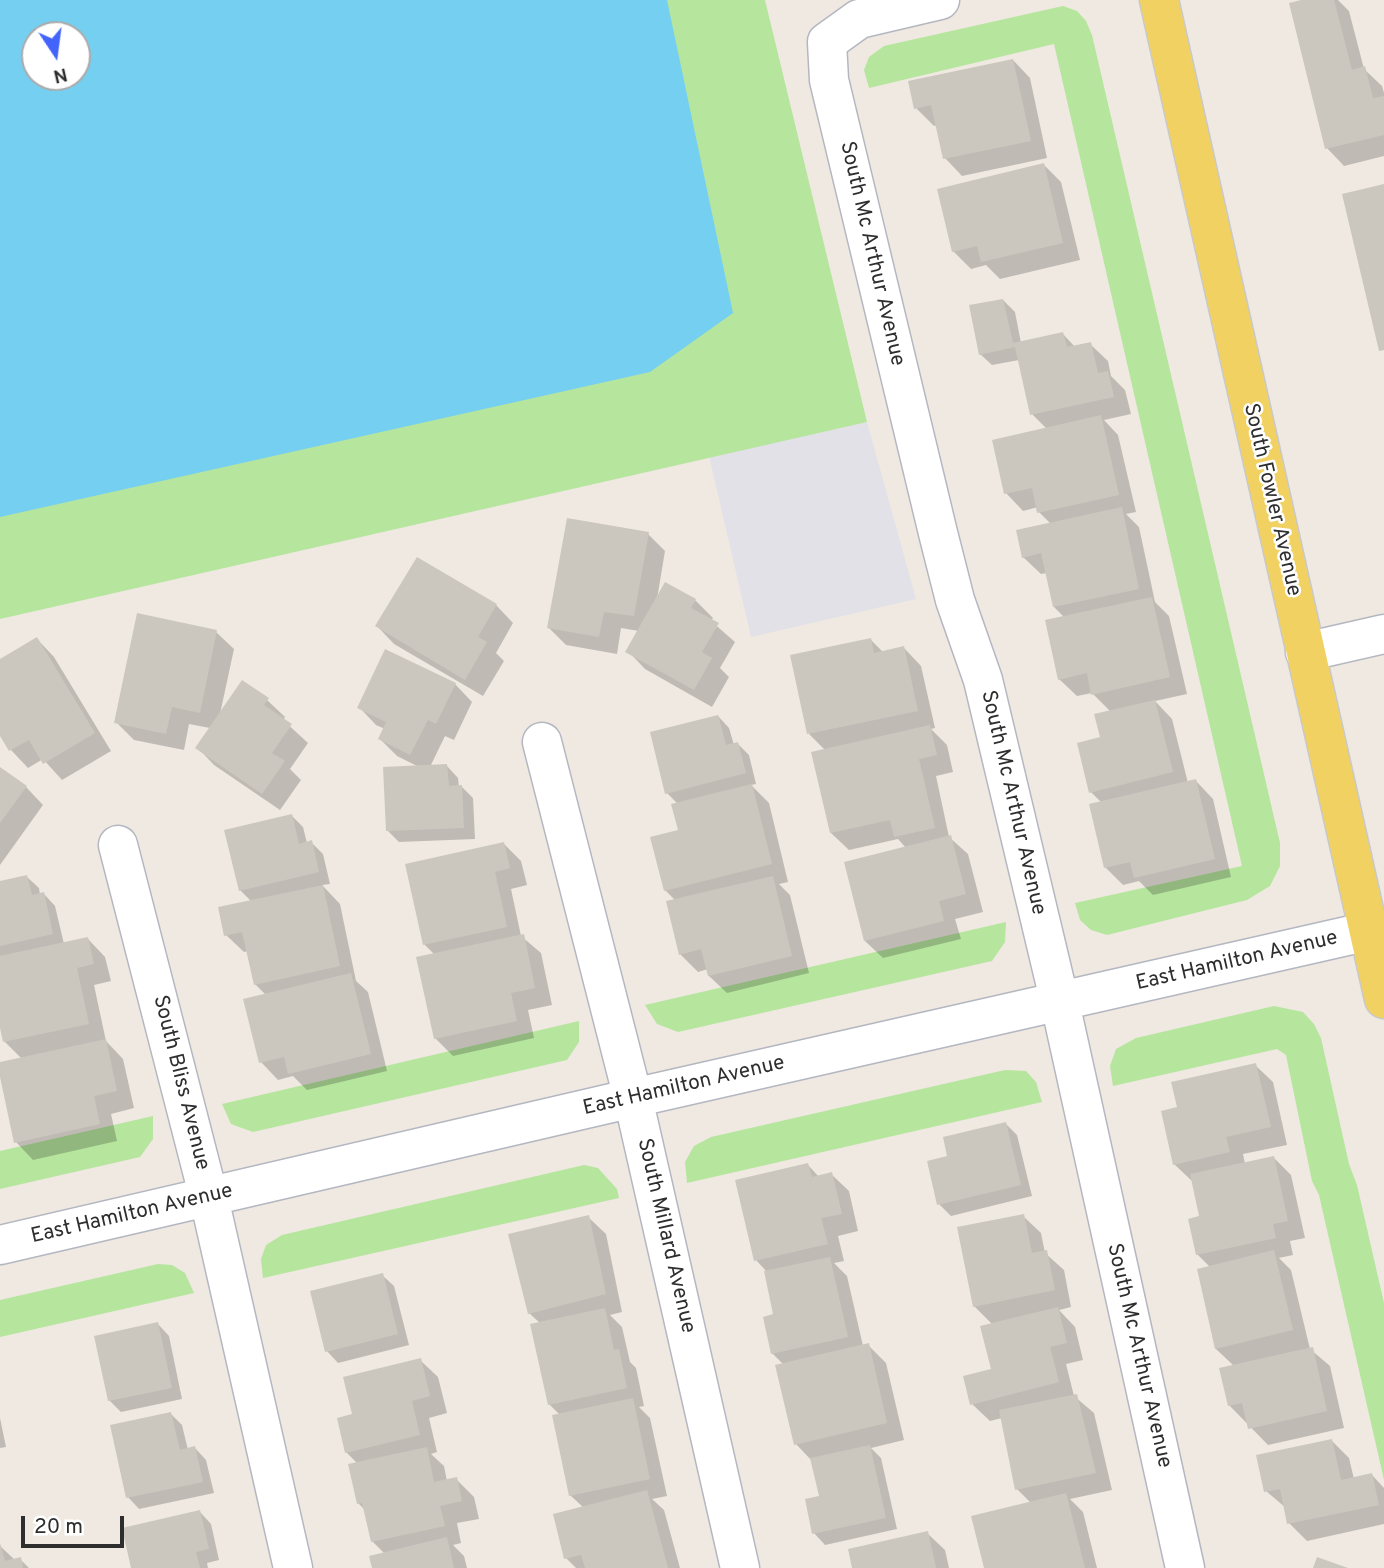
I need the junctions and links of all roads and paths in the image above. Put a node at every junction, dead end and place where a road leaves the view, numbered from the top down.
1 (940, 0) edge
2 (1159, 0) edge
3 (1384, 634) edge
4 (1305, 652) junction
5 (542, 742) dead end
6 (118, 845) dead end
7 (1369, 931) junction
8 (1384, 999) edge
9 (1060, 1003) junction
10 (633, 1098) junction
11 (209, 1198) junction
12 (0, 1245) edge
13 (293, 1568) edge
14 (740, 1568) edge
15 (1185, 1568) edge

1 - 9 street, South Mc Arthur Avenue
2 - 4 main road, South Fowler Avenue
3 - 4 street
4 - 7 main road, South Fowler Avenue
5 - 10 street, South Millard Avenue
6 - 11 street, South Bliss Avenue
7 - 8 main road, South Fowler Avenue
7 - 9 street, East Hamilton Avenue
9 - 10 street, East Hamilton Avenue
9 - 15 street, South Mc Arthur Avenue
10 - 11 street, East Hamilton Avenue
10 - 14 street, South Millard Avenue
11 - 12 street, East Hamilton Avenue
11 - 13 street, South Bliss Avenue

